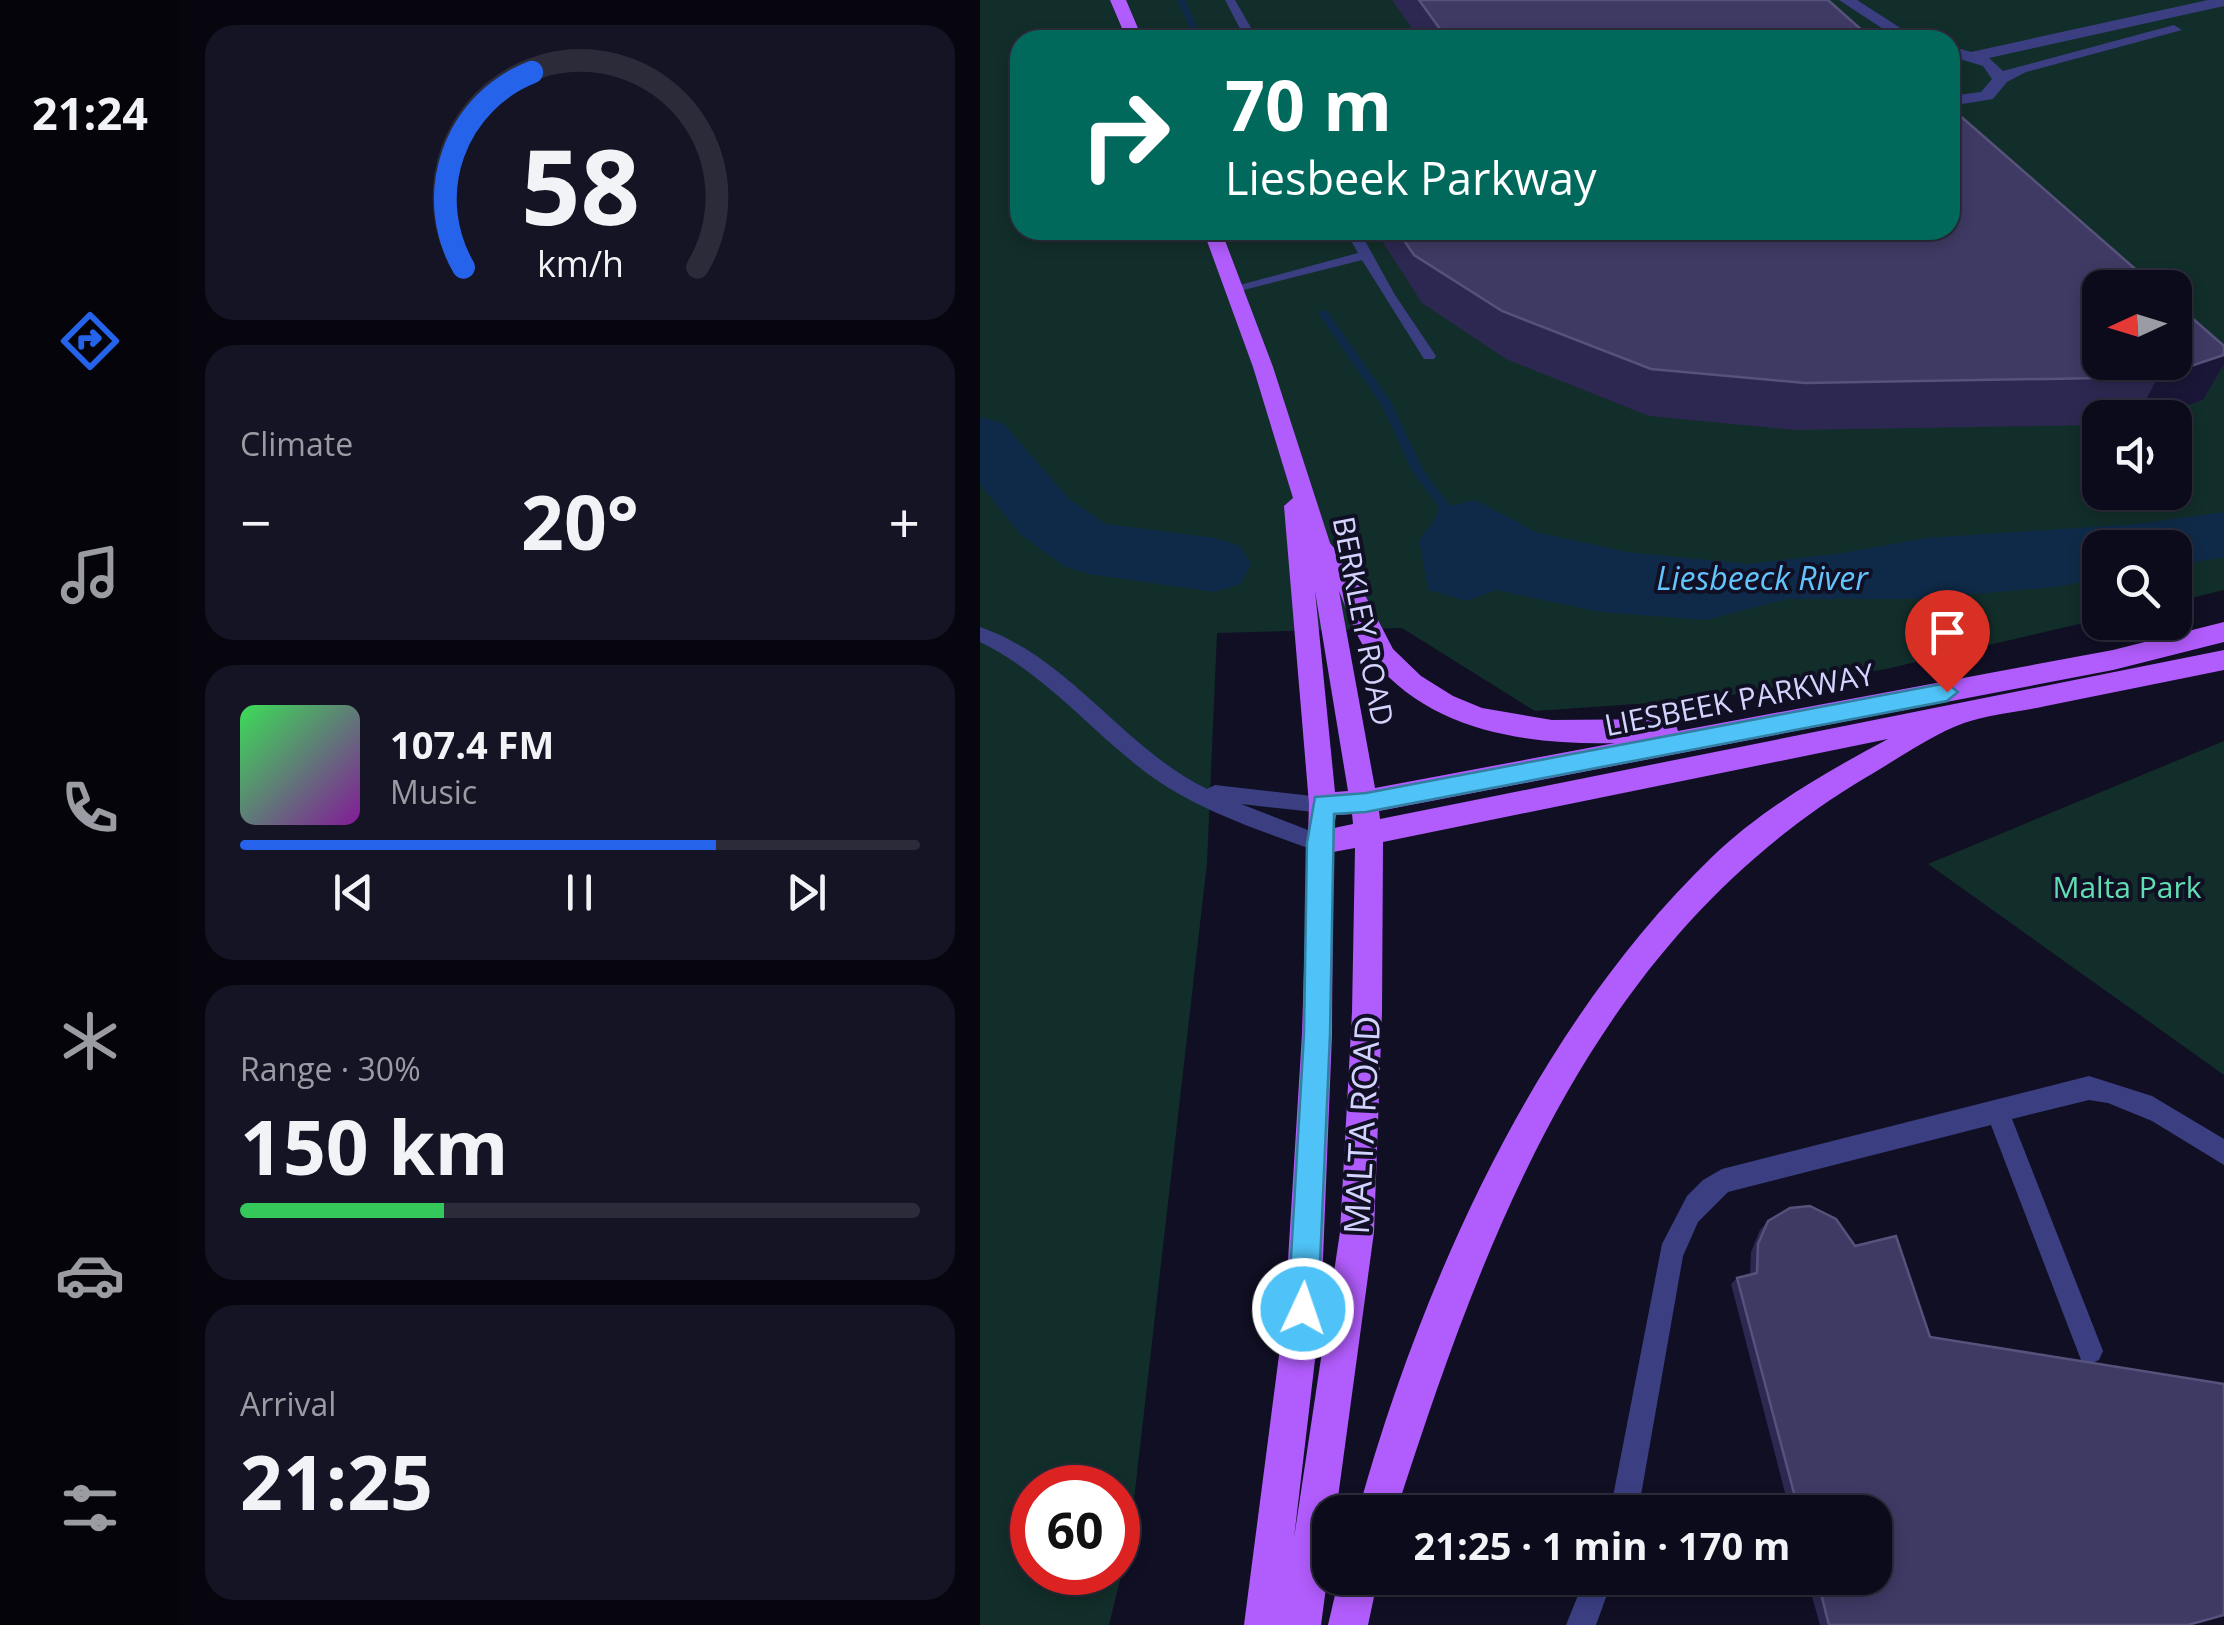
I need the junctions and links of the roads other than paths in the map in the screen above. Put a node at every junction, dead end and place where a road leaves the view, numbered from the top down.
1 (1118, 0) edge
2 (1230, 0) edge
3 (1847, 0) edge
4 (2224, 1) edge
5 (2224, 19) edge
6 (1130, 30) edge
7 (1246, 30) edge
8 (1895, 30) edge
9 (1960, 52) edge
10 (1976, 56) junction
11 (2000, 79) junction
12 (1960, 99) edge
13 (1216, 240) edge
14 (1358, 240) edge
15 (1366, 255) junction
16 (1236, 288) junction
17 (1429, 356) dead end
18 (1290, 455) junction
19 (1320, 544) junction
20 (2224, 632) edge
21 (980, 634) edge
22 (2224, 660) edge
23 (1951, 718) junction
24 (1790, 722) junction
25 (1188, 790) junction
26 (1323, 804) junction
27 (1367, 819) junction
28 (1319, 843) junction
29 (1996, 1110) junction
30 (2224, 1152) edge
31 (2090, 1351) dead end
32 (1382, 1495) edge
33 (1627, 1495) edge
34 (1355, 1595) edge
35 (1592, 1595) edge
36 (1264, 1625) edge
37 (1301, 1625) edge
38 (1348, 1625) edge
39 (1581, 1625) edge

1 - 6 main road
2 - 7 lane
3 - 8 street
4 - 10 street
5 - 11 street
9 - 10 street
10 - 11 street
11 - 12 street
13 - 16 main road, BERKLEY ROAD
14 - 15 lane
15 - 16 lane
15 - 17 lane
16 - 18 main road, BERKLEY ROAD
18 - 19 main road, BERKLEY ROAD
18 - 26 main road, BERKLEY ROAD
19 - 24 main road
19 - 27 main road, BERKLEY ROAD
20 - 24 main road, LIESBEEK PARKWAY
21 - 25 lane
22 - 23 main road, LIESBEEK PARKWAY
23 - 27 main road, LIESBEEK PARKWAY
23 - 32 main road
24 - 27 main road, LIESBEEK PARKWAY
25 - 26 lane
25 - 28 lane
26 - 27 main road, LIESBEEK PARKWAY
26 - 28 main road, MALTA ROAD
27 - 28 main road, LIESBEEK PARKWAY
27 - 37 main road, MALTA ROAD
28 - 36 main road, MALTA ROAD
29 - 30 lane
29 - 31 lane
29 - 33 lane
34 - 38 main road
35 - 39 lane

